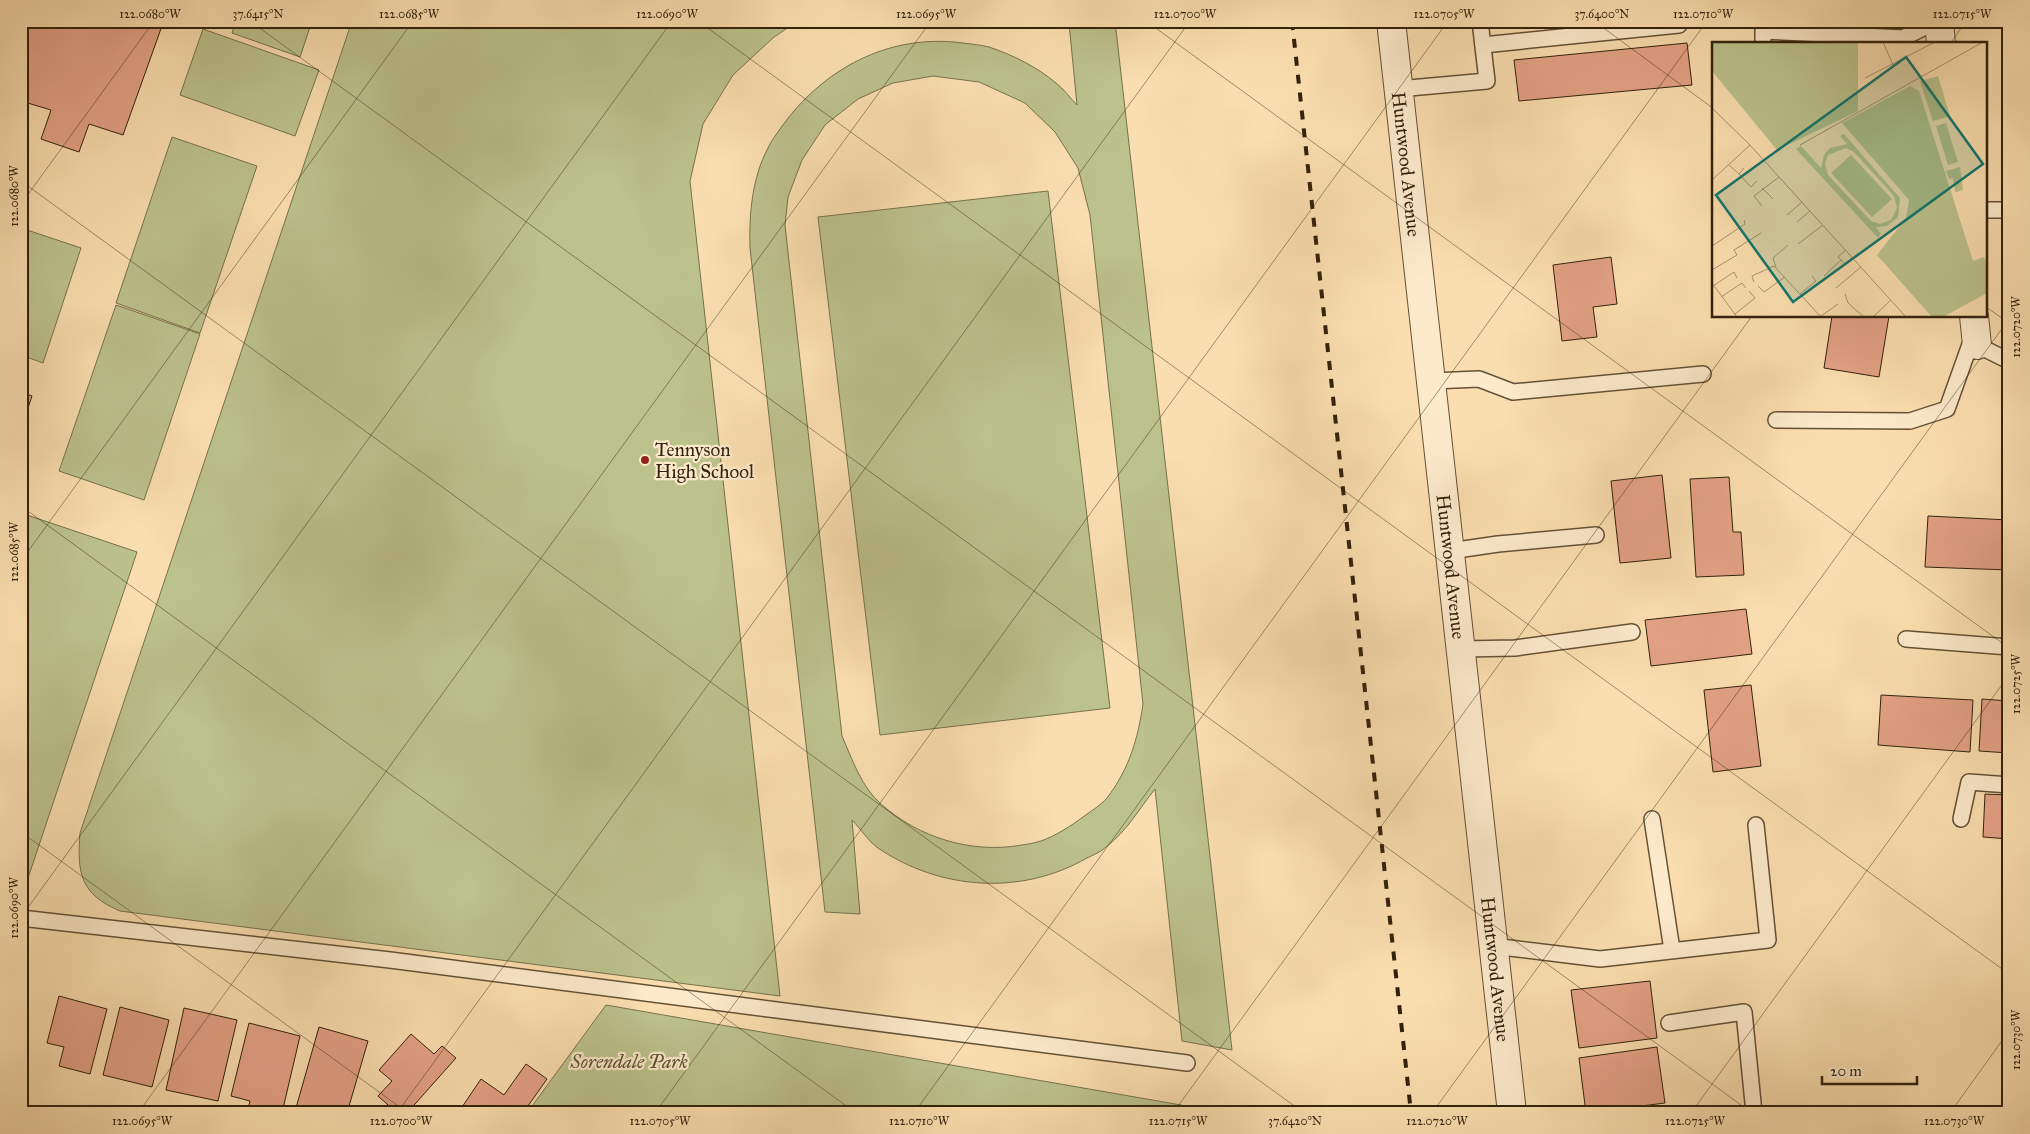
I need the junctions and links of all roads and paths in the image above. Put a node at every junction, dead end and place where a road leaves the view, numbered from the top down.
1 (1391, 21) edge
2 (1480, 21) edge
3 (1938, 21) edge
4 (1679, 25) dead end
5 (1763, 42) edge
6 (1941, 42) edge
7 (1483, 45) junction
8 (1398, 89) junction
9 (1988, 210) edge
10 (2009, 210) edge
11 (1975, 330) edge
12 (2009, 361) edge
13 (1703, 374) dead end
14 (1432, 381) junction
15 (1776, 420) dead end
16 (1596, 535) dead end
17 (1450, 551) junction
18 (1632, 632) dead end
19 (1906, 639) dead end
20 (2009, 647) edge
21 (1461, 649) junction
22 (2009, 785) edge
23 (1652, 819) dead end
24 (1961, 819) dead end
25 (1756, 825) dead end
26 (21, 918) edge
27 (1493, 946) junction
28 (1672, 950) junction
29 (1669, 1022) dead end
30 (1187, 1063) dead end
31 (1512, 1113) edge
32 (1754, 1113) edge

1 - 8 street, Huntwood Avenue
2 - 7 lane
3 - 5 lane
3 - 6 street
4 - 7 lane
7 - 8 lane
8 - 14 street, Huntwood Avenue
9 - 10 lane
11 - 12 lane
11 - 15 lane
13 - 14 lane
14 - 17 street, Huntwood Avenue
16 - 17 lane
17 - 21 street, Huntwood Avenue
18 - 21 lane
19 - 20 lane
21 - 27 street, Huntwood Avenue
22 - 24 lane
23 - 28 lane
25 - 28 lane
26 - 30 lane
27 - 28 lane
27 - 31 street, Huntwood Avenue
29 - 32 lane

